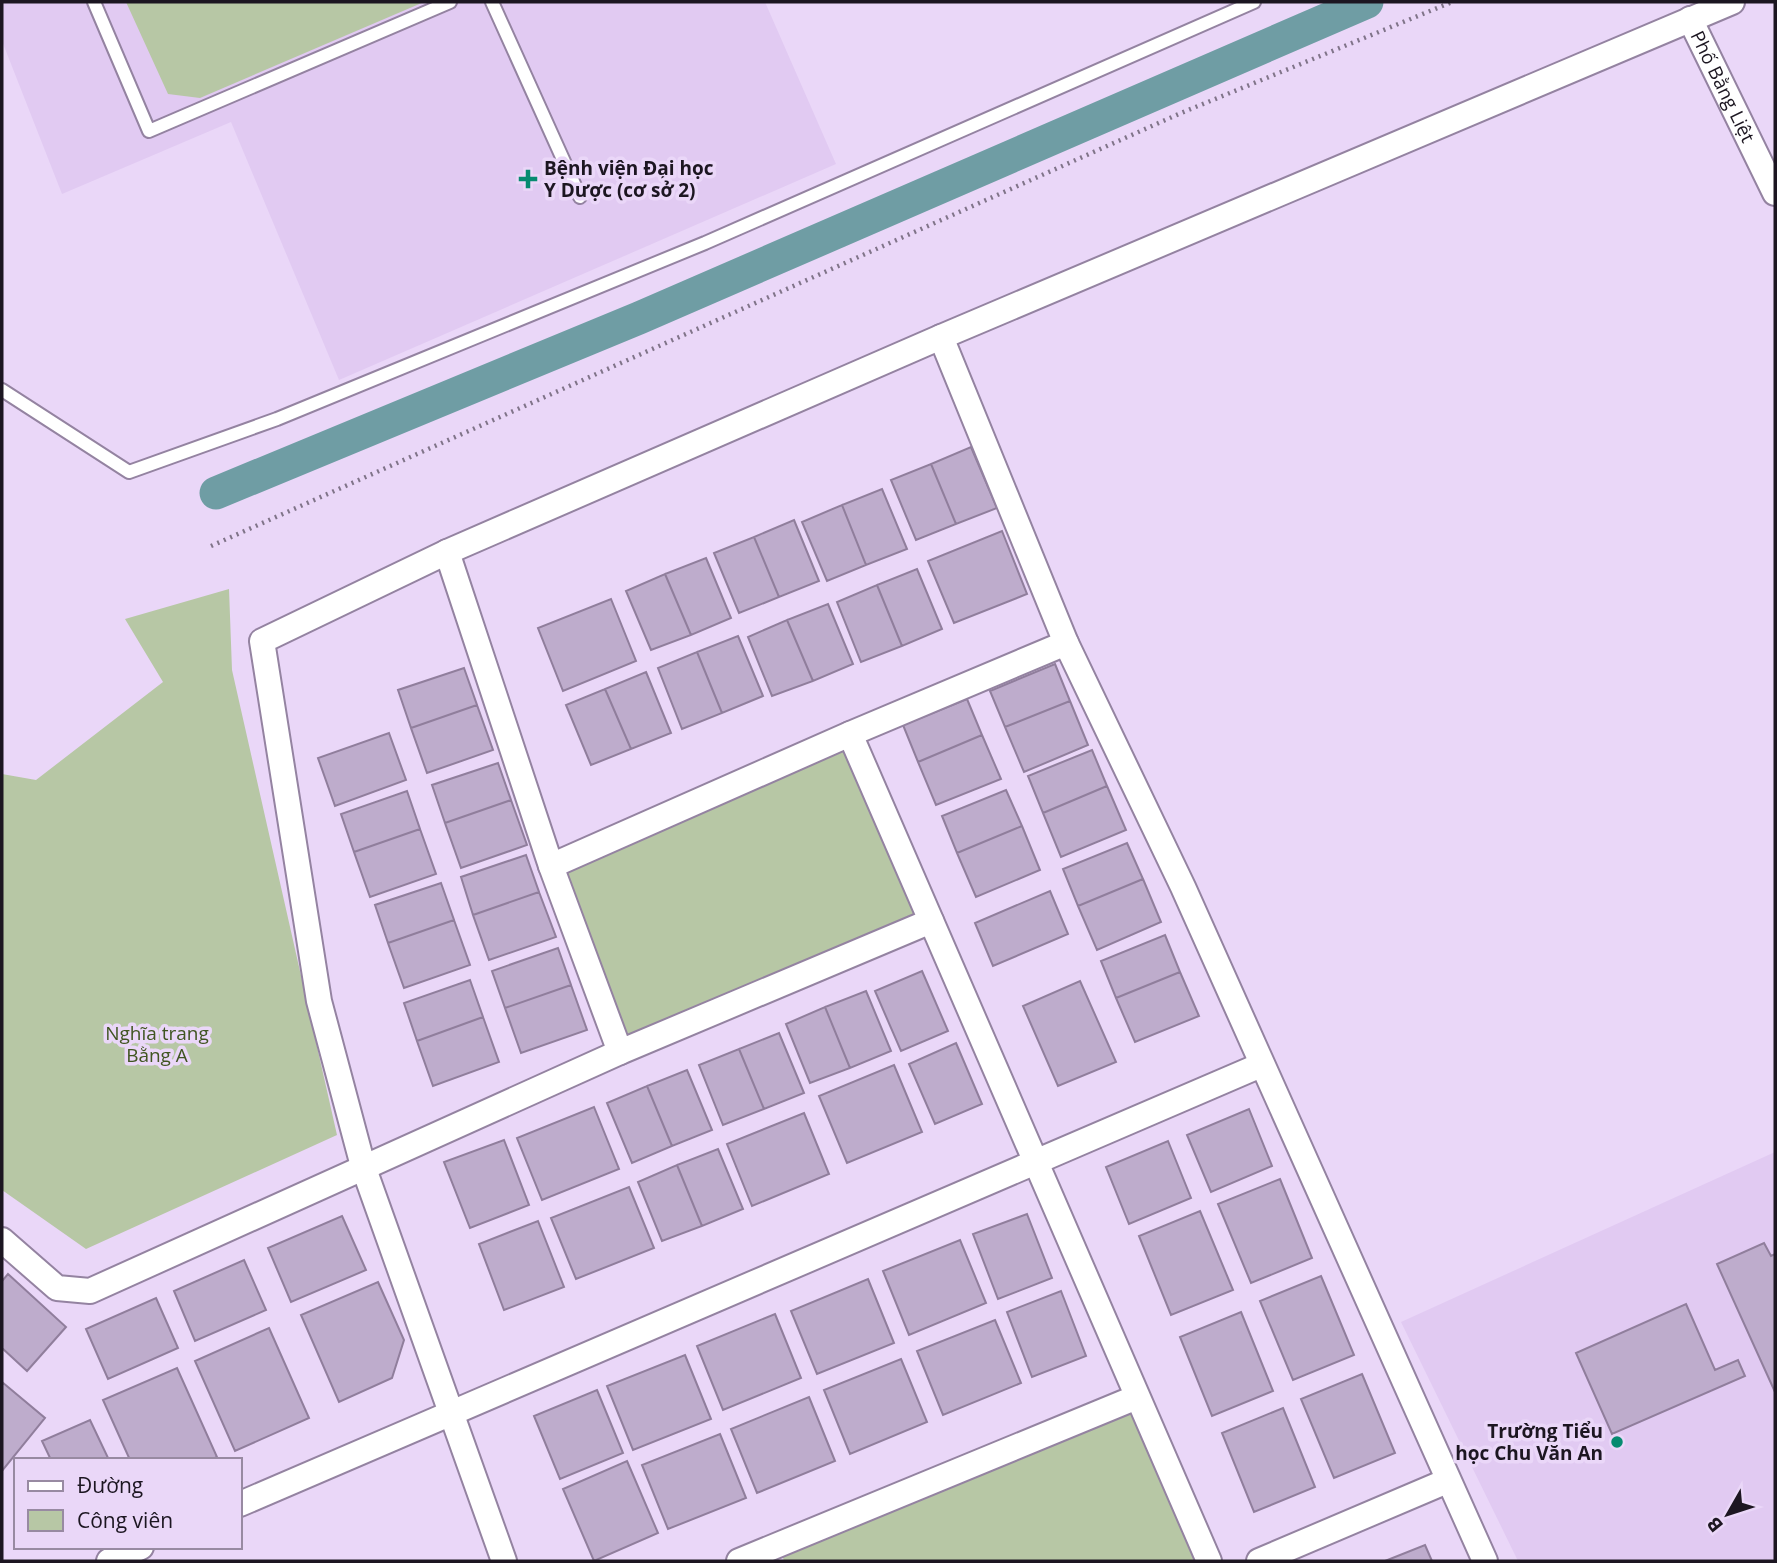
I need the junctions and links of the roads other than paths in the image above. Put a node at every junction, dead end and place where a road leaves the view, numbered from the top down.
1 (94, 2) edge
2 (450, 2) edge
3 (492, 2) edge
4 (1254, 2) edge
5 (1732, 2) edge
6 (1689, 19) junction
7 (1775, 194) edge
8 (580, 197) dead end
9 (941, 337) junction
10 (2, 390) edge
11 (447, 552) junction
12 (1066, 643) junction
13 (850, 734) junction
14 (551, 866) junction
15 (931, 920) junction
16 (620, 1052) junction
17 (1262, 1065) junction
18 (1036, 1163) junction
19 (363, 1166) junction
20 (2, 1240) edge
21 (1137, 1397) junction
22 (451, 1412) junction
23 (1447, 1481) junction
24 (242, 1503) edge
25 (136, 1549) edge
26 (781, 1553) edge
27 (109, 1561) edge
28 (504, 1561) edge
29 (739, 1561) edge
30 (1209, 1561) edge
31 (1259, 1561) edge
32 (1485, 1561) edge

1 - 2 lane
3 - 8 lane
4 - 10 lane
5 - 6 street
6 - 7 street, Phố Bằng Liệt
6 - 9 street
9 - 11 street
9 - 12 street
11 - 14 street
11 - 19 street
12 - 13 street
12 - 17 street
13 - 14 street
13 - 15 street
14 - 16 street
15 - 16 street
15 - 18 street
16 - 19 street
17 - 18 street
17 - 23 street
18 - 21 street
18 - 22 street
19 - 20 street
19 - 22 street
21 - 26 street
21 - 30 street
22 - 24 street
22 - 28 street
23 - 31 street
23 - 32 street
25 - 27 street
26 - 29 street

